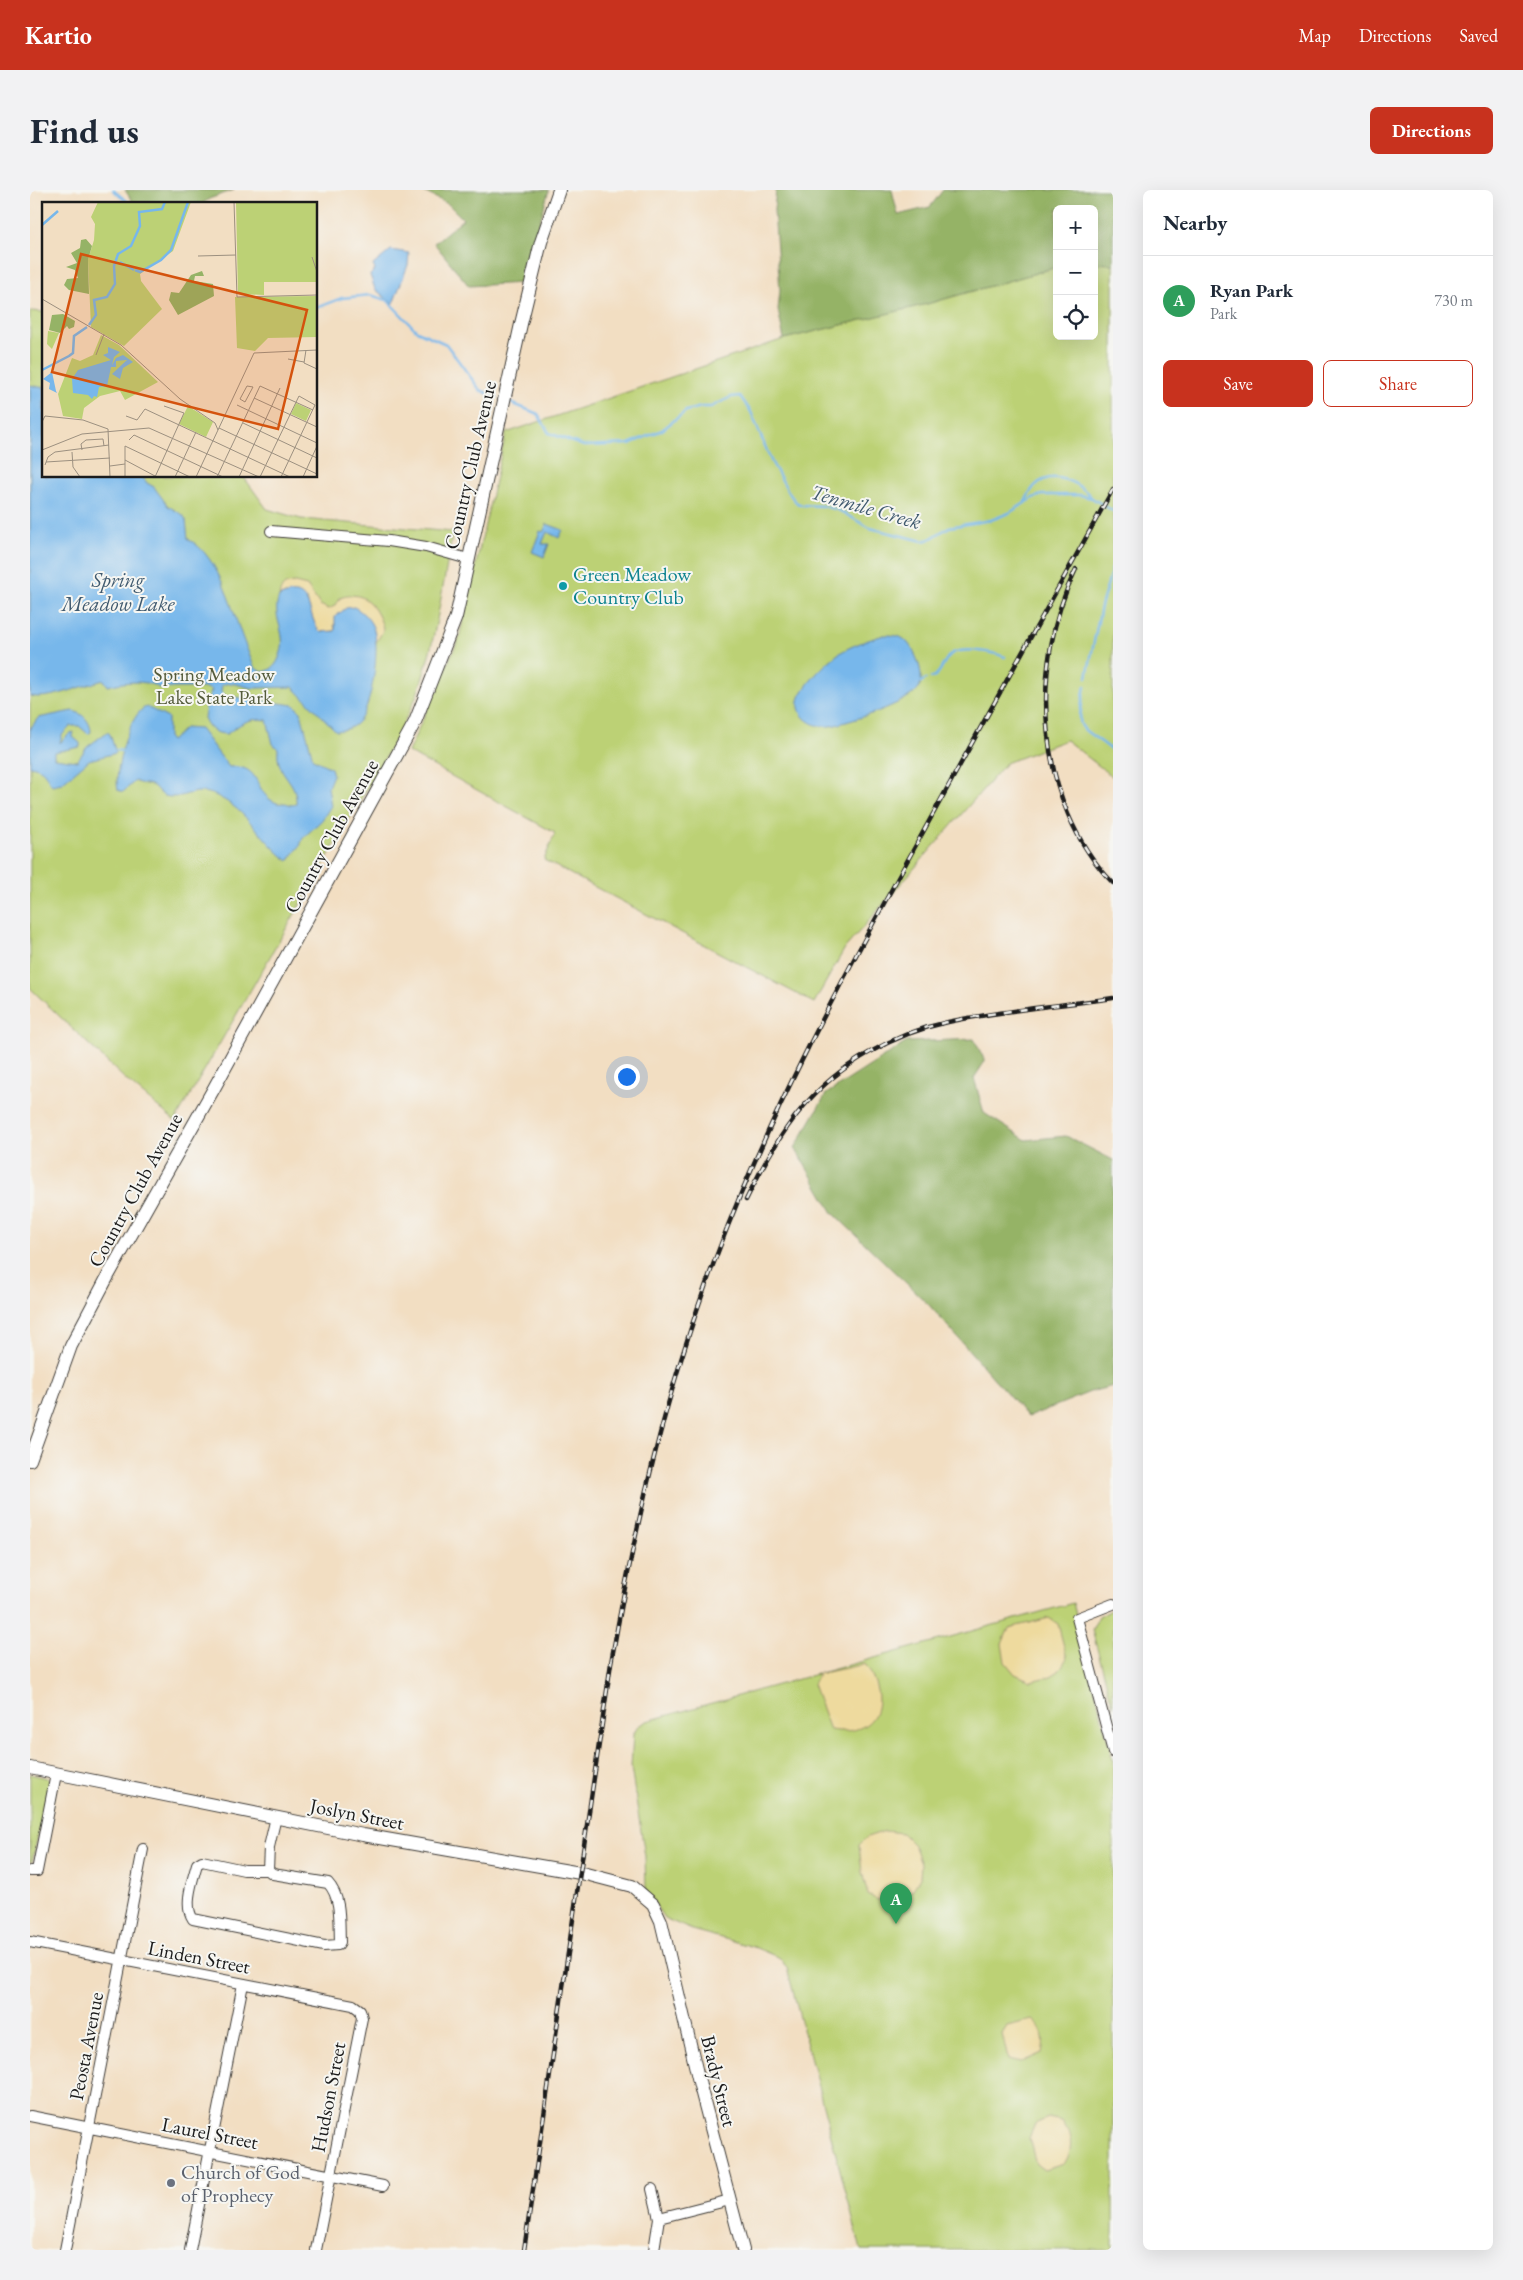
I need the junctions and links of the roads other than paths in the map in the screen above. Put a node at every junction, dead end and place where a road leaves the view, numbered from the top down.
1 (559, 190) edge
2 (271, 531) dead end
3 (468, 560) junction
4 (30, 1460) edge
5 (1110, 1605) edge
6 (1113, 1752) edge
7 (30, 1768) edge
8 (56, 1774) junction
9 (276, 1817) junction
10 (143, 1849) dead end
11 (268, 1870) junction
12 (30, 1871) edge
13 (661, 1921) joint
14 (30, 1942) edge
15 (121, 1960) junction
16 (243, 1984) junction
17 (360, 2010) joint
18 (30, 2116) edge
19 (88, 2126) junction
20 (210, 2150) junction
21 (330, 2175) junction
22 (383, 2186) dead end
23 (652, 2189) dead end
24 (730, 2200) junction
25 (658, 2218) junction
26 (65, 2250) edge
27 (190, 2250) edge
28 (316, 2250) edge
29 (654, 2250) edge
30 (743, 2250) edge

1 - 3 street, Country Club Avenue
2 - 3 street
3 - 4 street, Country Club Avenue
5 - 6 street
7 - 8 street, Joslyn Street
8 - 9 street, Joslyn Street
8 - 12 street
9 - 11 street
9 - 13 street, Joslyn Street
10 - 15 street, Peosta Avenue
11 - 11 street
13 - 24 street, Brady Street
14 - 15 street, Linden Street
15 - 16 street, Linden Street
15 - 19 street, Peosta Avenue
16 - 17 street, Linden Street
16 - 20 street
17 - 21 street, Hudson Street
18 - 19 street, Laurel Street
19 - 20 street, Laurel Street
19 - 26 street, Peosta Avenue
20 - 21 street, Laurel Street
20 - 27 street
21 - 22 street, Laurel Street
21 - 28 street, Hudson Street
23 - 25 street
24 - 25 street
24 - 30 street, Brady Street
25 - 29 street

